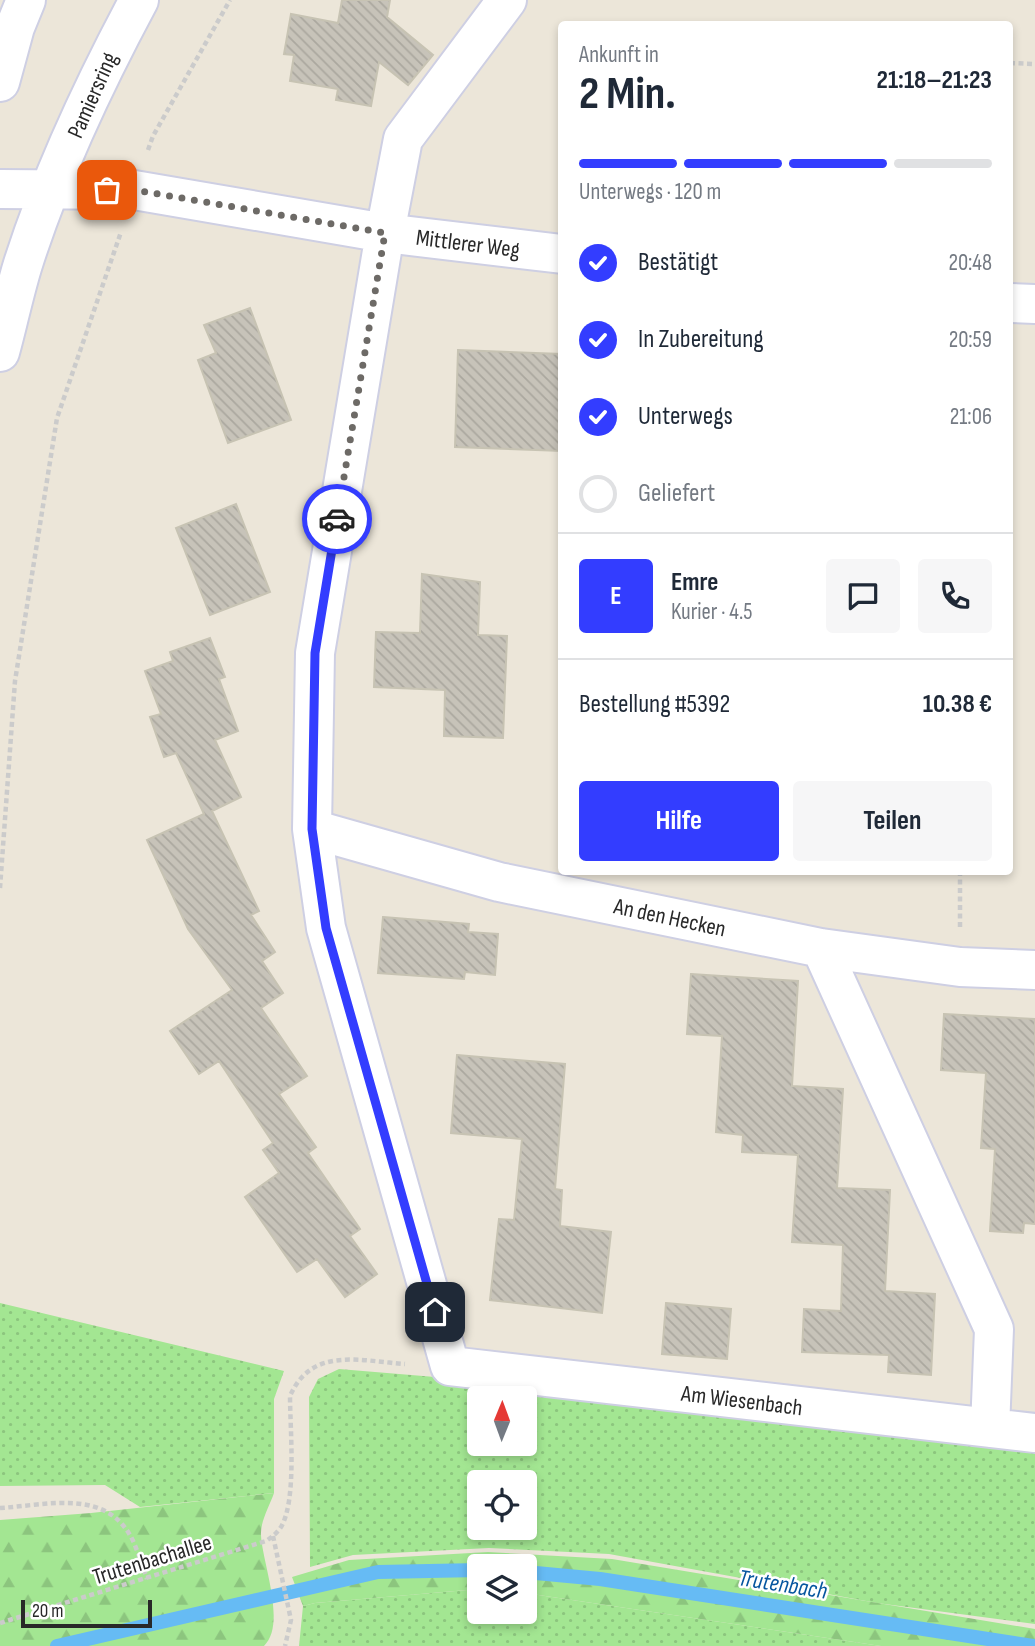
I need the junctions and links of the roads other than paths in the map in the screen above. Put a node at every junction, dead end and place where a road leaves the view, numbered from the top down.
1 (26, 0) edge
2 (139, 0) edge
3 (507, 0) edge
4 (0, 82) edge
5 (52, 188) junction
6 (0, 189) edge
7 (385, 233) junction
8 (558, 254) edge
9 (1013, 303) edge
10 (1035, 304) edge
11 (0, 352) edge
12 (312, 829) junction
13 (821, 948) junction
14 (1035, 970) edge
15 (990, 1429) junction
16 (1035, 1433) edge

1 - 4 street
2 - 5 street, Pamiersring
3 - 7 street
5 - 6 street, Mittlerer Weg
5 - 7 street, Mittlerer Weg
5 - 11 street, Pamiersring
7 - 8 street, Mittlerer Weg
7 - 12 street
9 - 10 street
12 - 13 street, An den Hecken
12 - 15 street, Am Wiesenbach
13 - 14 street, An den Hecken
13 - 15 street
15 - 16 street, Am Wiesenbach

